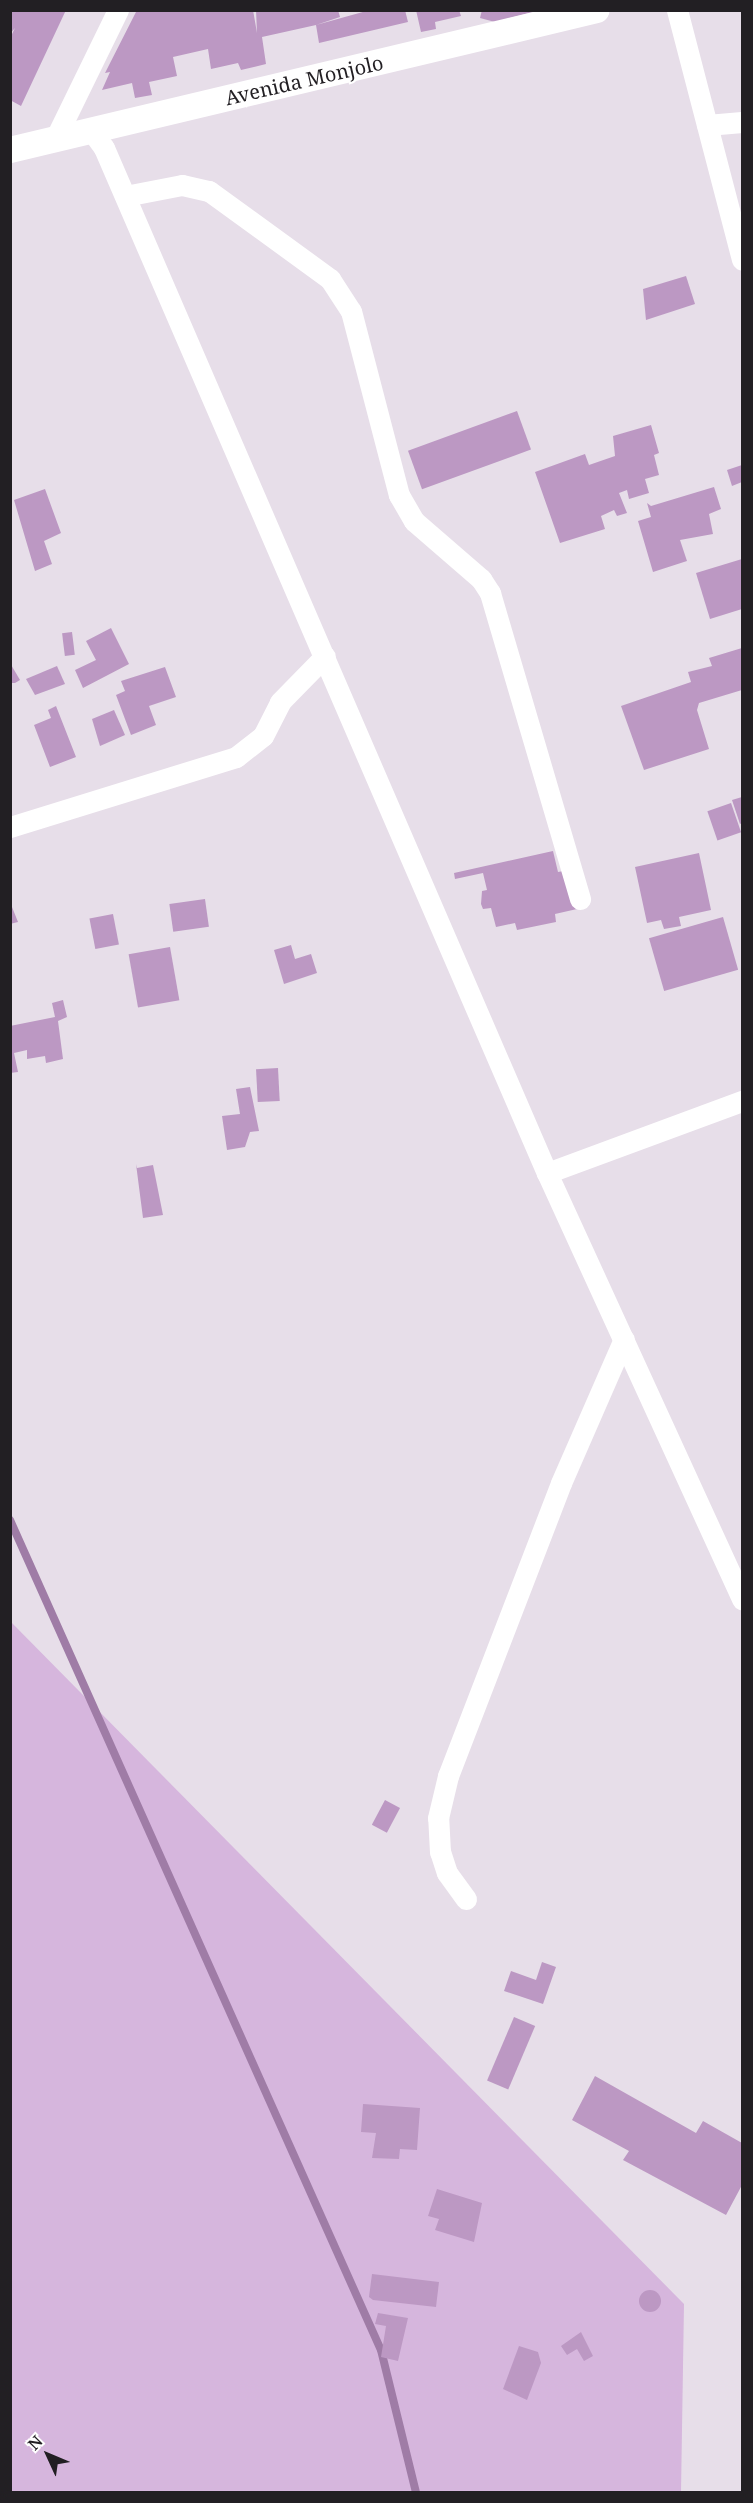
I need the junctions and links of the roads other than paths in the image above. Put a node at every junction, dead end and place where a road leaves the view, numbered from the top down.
1 (118, 10) edge
2 (597, 10) edge
3 (677, 10) edge
4 (557, 16) edge
5 (742, 122) edge
6 (707, 125) junction
7 (91, 130) junction
8 (55, 139) junction
9 (10, 150) edge
10 (125, 196) junction
11 (742, 260) edge
12 (325, 656) junction
13 (10, 827) edge
14 (580, 899) dead end
15 (742, 1101) edge
16 (547, 1173) junction
17 (624, 1340) junction
18 (742, 1599) edge
19 (466, 1899) dead end

1 - 8 street
2 - 4 street, Avenida Monjolo
3 - 6 street
4 - 7 street, Avenida Monjolo
5 - 6 street
6 - 11 street
7 - 8 street, Avenida Monjolo
7 - 10 street
8 - 9 street, Avenida Monjolo
10 - 12 street
10 - 14 street
12 - 13 street
12 - 16 street
15 - 16 street
16 - 17 street
17 - 18 street
17 - 19 street

